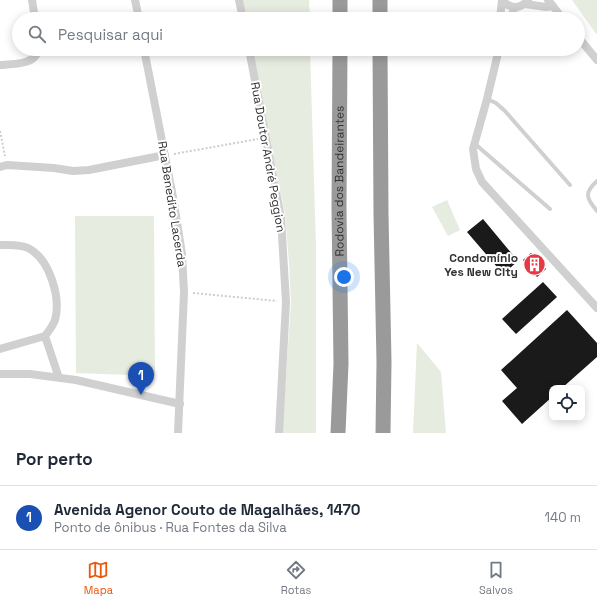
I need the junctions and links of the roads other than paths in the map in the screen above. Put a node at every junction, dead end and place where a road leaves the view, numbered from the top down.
1 (32, 0) edge
2 (135, 0) edge
3 (239, 0) edge
4 (340, 0) edge
5 (380, 0) edge
6 (502, 0) edge
7 (526, 2) edge
8 (550, 3) edge
9 (515, 7) junction
10 (34, 12) edge
11 (138, 12) edge
12 (242, 12) edge
13 (340, 12) edge
14 (380, 12) edge
15 (501, 12) edge
16 (513, 12) edge
17 (557, 12) edge
18 (585, 45) edge
19 (36, 56) edge
20 (145, 56) edge
21 (250, 56) edge
22 (340, 56) edge
23 (380, 56) edge
24 (497, 56) edge
25 (597, 60) edge
26 (0, 65) edge
27 (487, 99) junction
28 (474, 143) junction
29 (164, 156) junction
30 (4, 166) edge
31 (597, 181) edge
32 (570, 185) dead end
33 (550, 209) dead end
34 (597, 212) edge
35 (0, 245) edge
36 (597, 308) edge
37 (45, 336) junction
38 (0, 349) edge
39 (0, 374) edge
40 (59, 378) junction
41 (180, 404) junction
42 (178, 433) edge
43 (279, 433) edge
44 (338, 433) edge
45 (383, 433) edge

1 - 10 street
2 - 11 street
3 - 12 street
4 - 13 highway
5 - 14 highway
6 - 9 street
6 - 15 street
7 - 8 street
7 - 9 street
8 - 17 street
9 - 16 street
18 - 25 street
19 - 26 street
20 - 29 street, Rua Benedito Lacerda
21 - 43 street, Rua Doutor André Peggion
22 - 44 highway, Rodovia dos Bandeirantes
23 - 45 highway
24 - 27 street
27 - 28 street
27 - 32 lane
28 - 33 lane
28 - 36 street
29 - 30 street
29 - 41 street, Rua Benedito Lacerda
31 - 34 lane
35 - 37 street
37 - 38 street
37 - 40 street
39 - 40 street
40 - 41 street
41 - 42 street, Rua Benedito Lacerda

